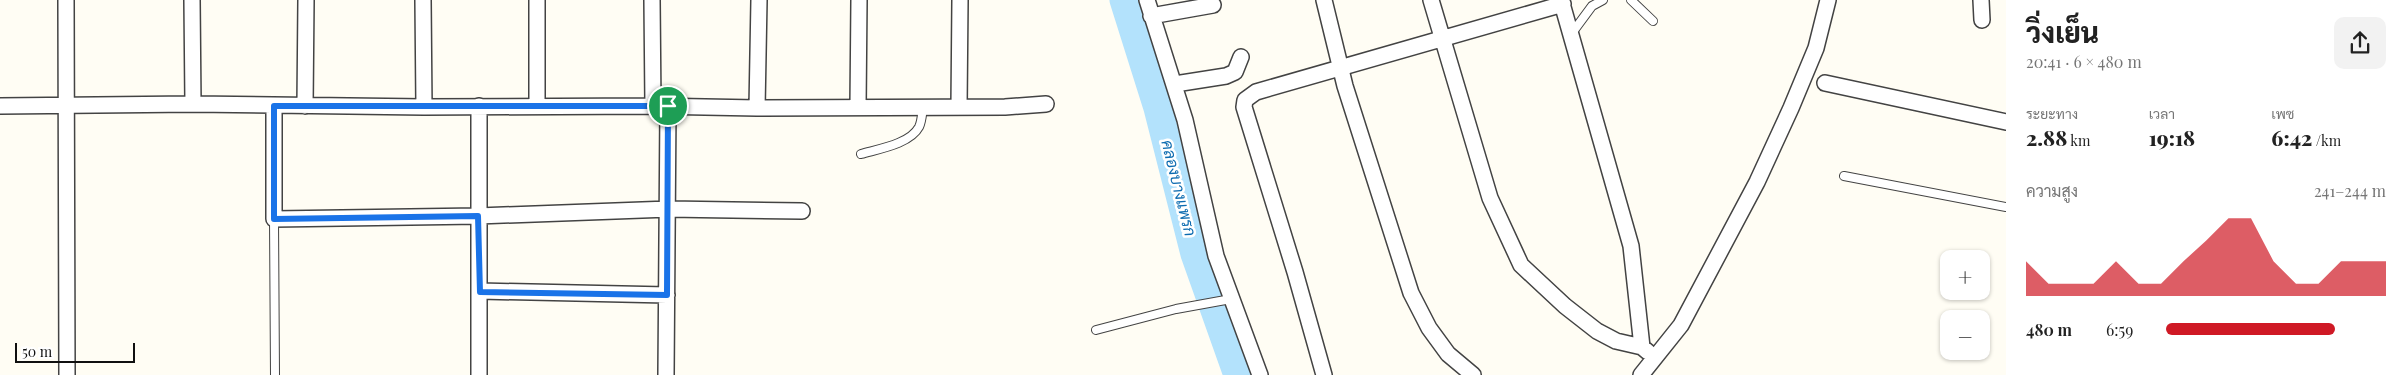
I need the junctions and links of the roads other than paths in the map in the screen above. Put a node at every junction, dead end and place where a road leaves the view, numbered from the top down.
1 (66, 0) edge
2 (192, 0) edge
3 (306, 0) edge
4 (423, 0) edge
5 (537, 0) edge
6 (652, 0) edge
7 (759, 0) edge
8 (859, 0) edge
9 (960, 0) edge
10 (1147, 0) edge
11 (1324, 0) edge
12 (1431, 0) edge
13 (1603, 0) edge
14 (1631, 0) edge
15 (1981, 0) edge
16 (1825, 1) edge
17 (1562, 2) edge
18 (1213, 4) dead end
19 (1151, 16) junction
20 (1653, 20) dead end
21 (1982, 20) dead end
22 (1572, 33) junction
23 (1442, 39) junction
24 (1242, 58) dead end
25 (1340, 69) junction
26 (1825, 83) dead end
27 (1175, 84) junction
28 (193, 104) junction
29 (1046, 104) dead end
30 (65, 105) junction
31 (0, 106) edge
32 (274, 106) junction
33 (305, 106) junction
34 (479, 106) junction
35 (537, 106) junction
36 (660, 106) junction
37 (424, 107) junction
38 (858, 107) junction
39 (923, 107) junction
40 (959, 107) junction
41 (757, 108) junction
42 (2006, 122) edge
43 (861, 154) dead end
44 (1844, 176) dead end
45 (2006, 207) edge
46 (669, 209) junction
47 (802, 211) dead end
48 (478, 216) junction
49 (274, 219) junction
50 (480, 292) junction
51 (667, 295) junction
52 (1226, 300) junction
53 (1096, 330) dead end
54 (1642, 347) junction
55 (1655, 358) junction
56 (67, 375) edge
57 (275, 375) edge
58 (479, 375) edge
59 (666, 375) edge
60 (1260, 375) edge
61 (1324, 375) edge
62 (1473, 375) edge
63 (1641, 375) edge

1 - 30 street
2 - 28 street
3 - 33 street
4 - 37 street
5 - 35 street
6 - 36 street
7 - 41 street
8 - 38 street
9 - 40 street
10 - 19 street
11 - 25 street
12 - 23 street
13 - 22 lane
14 - 20 lane
15 - 21 street
16 - 55 street
17 - 22 street
17 - 23 street
18 - 19 street
19 - 27 street
22 - 54 street
23 - 25 street
23 - 54 street
24 - 27 street
25 - 61 street
25 - 62 street
26 - 42 street
27 - 52 street
28 - 30 street
28 - 32 street
29 - 40 street
30 - 31 street
30 - 56 street
32 - 33 street
32 - 49 street
33 - 37 street
34 - 35 street
34 - 37 street
34 - 48 street
35 - 36 street
36 - 41 street
36 - 46 street
38 - 39 street
38 - 41 street
39 - 40 street
39 - 43 lane
44 - 45 lane
46 - 47 street
46 - 48 street
46 - 51 street
48 - 49 street
48 - 50 street
49 - 57 lane
50 - 51 street
50 - 58 street
51 - 59 street
52 - 53 lane
52 - 60 street
54 - 55 street
55 - 63 street

